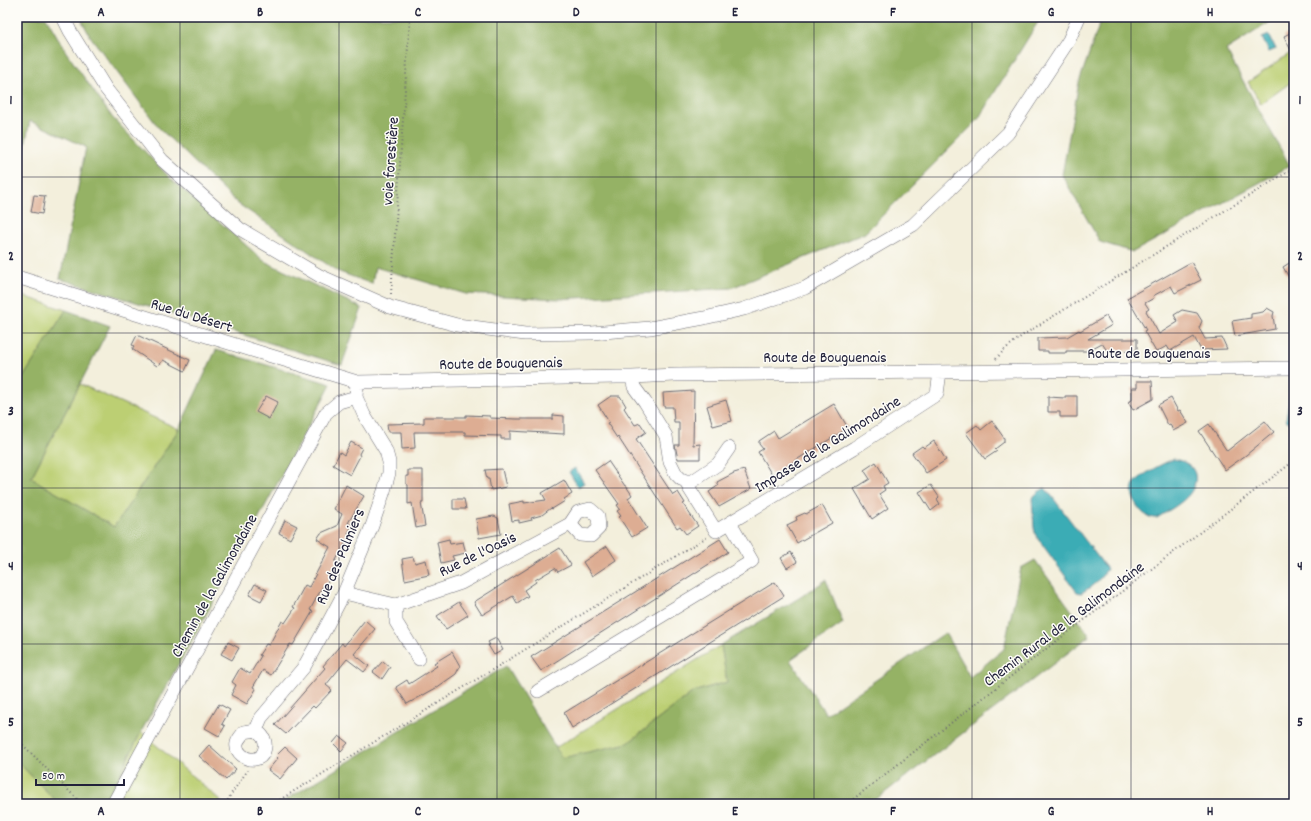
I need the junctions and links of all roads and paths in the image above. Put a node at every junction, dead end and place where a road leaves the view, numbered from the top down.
1 (63, 17) edge
2 (410, 17) edge
3 (1079, 17) edge
4 (1294, 168) edge
5 (17, 277) edge
6 (390, 307) junction
7 (1294, 368) edge
8 (985, 371) junction
9 (940, 372) junction
10 (632, 377) junction
11 (357, 382) junction
12 (356, 397) junction
13 (729, 448) dead end
14 (1294, 460) edge
15 (686, 481) junction
16 (730, 523) junction
17 (570, 524) dead end
18 (716, 531) junction
19 (344, 593) junction
20 (396, 606) junction
21 (419, 660) dead end
22 (538, 691) dead end
23 (256, 730) junction
24 (17, 739) edge
25 (255, 760) junction
26 (82, 804) edge
27 (114, 804) edge
28 (226, 804) edge
29 (273, 804) edge
30 (847, 804) edge

1 - 6 street
2 - 6 path, voie forestière
3 - 6 street
4 - 8 path
5 - 11 street, Rue du Désert
7 - 8 street, Route de Bouguenais
8 - 9 street, Route de Bouguenais
9 - 10 street, Route de Bouguenais
9 - 16 street, Impasse de la Galimondaine
10 - 11 street, Route de Bouguenais
10 - 15 street
11 - 12 street, Rue des Palmiers
12 - 19 street, Rue des Palmiers
12 - 27 street, Chemin de la Galimondaine
13 - 15 street
14 - 30 path, Chemin Rural de la Galimondaine
15 - 18 street
16 - 18 street, Impasse de la Galimondaine
16 - 22 street
17 - 20 street, Rue de l'Oasis
18 - 29 path
19 - 20 street
19 - 23 street, Rue des Palmiers
20 - 21 street
23 - 25 street
23 - 25 street
24 - 26 path
25 - 28 path

